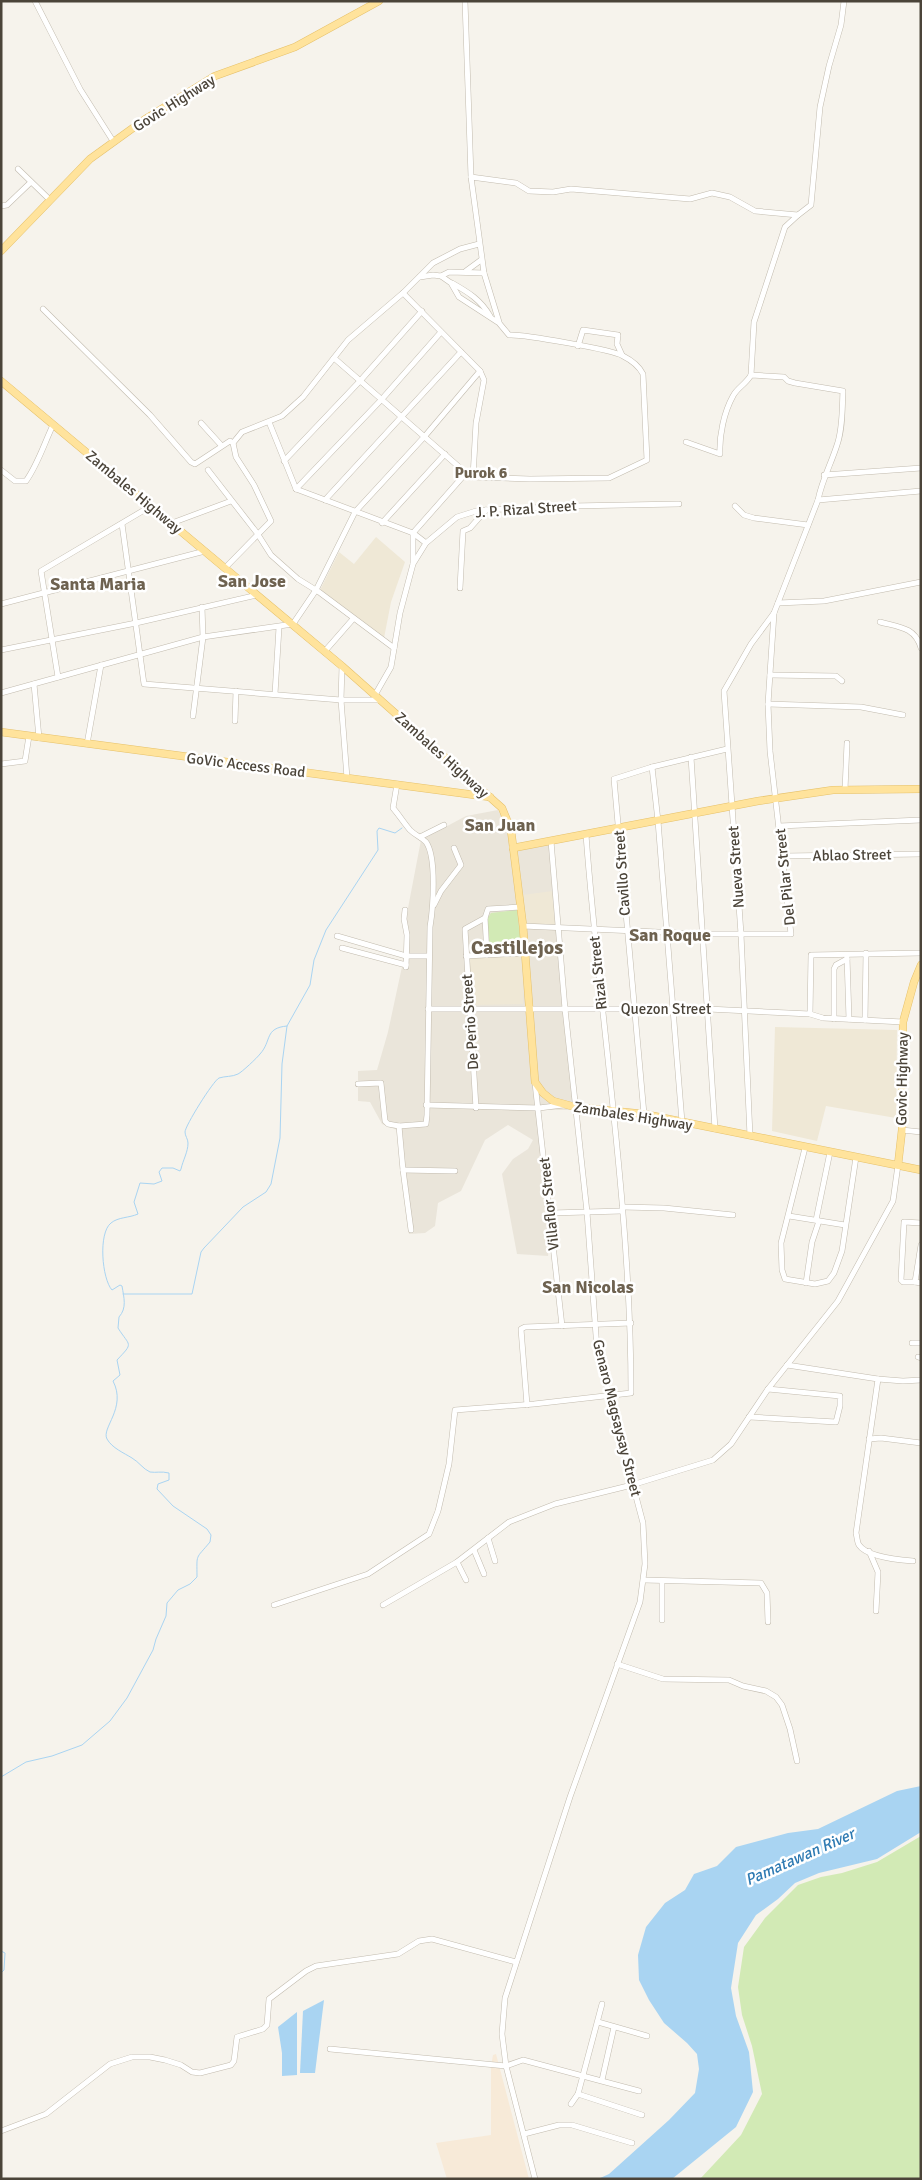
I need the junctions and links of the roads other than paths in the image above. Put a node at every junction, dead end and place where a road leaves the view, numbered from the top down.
1 (379, 1) edge
2 (465, 1) edge
3 (844, 1) edge
4 (37, 2) edge
5 (113, 142) junction
6 (18, 169) dead end
7 (471, 177) junction
8 (31, 182) junction
9 (50, 200) junction
10 (1, 206) edge
11 (798, 215) junction
12 (479, 244) junction
13 (1, 251) edge
14 (482, 260) junction
15 (463, 272) junction
16 (484, 273) junction
17 (442, 276) junction
18 (420, 277) junction
19 (451, 283) junction
20 (403, 293) junction
21 (43, 308) dead end
22 (422, 311) junction
23 (490, 317) junction
24 (499, 323) junction
25 (441, 332) junction
26 (578, 346) junction
27 (461, 352) junction
28 (622, 355) junction
29 (334, 358) junction
30 (480, 371) junction
31 (750, 375) junction
32 (360, 381) junction
33 (1, 382) edge
34 (382, 399) junction
35 (402, 417) junction
36 (268, 422) junction
37 (201, 423) dead end
38 (53, 424) junction
39 (425, 436) junction
40 (686, 442) dead end
41 (233, 443) junction
42 (221, 445) junction
43 (445, 454) junction
44 (284, 461) junction
45 (921, 468) edge
46 (1, 470) edge
47 (208, 470) dead end
48 (466, 473) junction
49 (824, 475) junction
50 (473, 477) junction
51 (296, 489) junction
52 (921, 491) edge
53 (325, 500) junction
54 (818, 500) junction
55 (231, 501) junction
56 (678, 504) dead end
57 (152, 506) junction
58 (735, 506) dead end
59 (486, 510) junction
60 (355, 512) junction
61 (382, 522) junction
62 (172, 523) junction
63 (122, 524) junction
64 (808, 525) junction
65 (257, 533) junction
66 (413, 533) junction
67 (426, 543) junction
68 (205, 551) junction
69 (412, 564) junction
70 (226, 568) junction
71 (130, 571) junction
72 (921, 582) edge
73 (460, 588) dead end
74 (316, 590) junction
75 (45, 594) junction
76 (257, 595) junction
77 (778, 603) junction
78 (1, 604) edge
79 (202, 607) junction
80 (774, 613) junction
81 (353, 619) junction
82 (880, 622) dead end
83 (136, 623) junction
84 (293, 624) junction
85 (279, 627) junction
86 (203, 637) junction
87 (52, 639) junction
88 (394, 648) junction
89 (921, 648) edge
90 (1, 650) edge
91 (325, 651) junction
92 (141, 654) junction
93 (101, 666) junction
94 (342, 666) junction
95 (770, 675) junction
96 (58, 677) junction
97 (842, 681) dead end
98 (34, 684) junction
99 (197, 688) junction
100 (236, 691) junction
101 (1, 693) edge
102 (275, 694) junction
103 (378, 698) junction
104 (341, 700) junction
105 (768, 704) junction
106 (903, 714) dead end
107 (193, 716) dead end
108 (235, 720) dead end
109 (1, 732) edge
110 (29, 736) junction
111 (39, 738) junction
112 (847, 743) dead end
113 (86, 744) junction
114 (727, 749) junction
115 (691, 757) junction
116 (1, 764) edge
117 (652, 767) junction
118 (347, 778) junction
119 (397, 784) junction
120 (921, 789) edge
121 (845, 790) junction
122 (491, 797) junction
123 (776, 799) junction
124 (731, 806) junction
125 (695, 813) junction
126 (921, 820) edge
127 (658, 821) junction
128 (444, 825) dead end
129 (779, 826) junction
130 (619, 829) junction
131 (586, 835) junction
132 (420, 837) junction
133 (551, 841) junction
134 (454, 848) dead end
135 (513, 848) junction
136 (921, 854) edge
137 (784, 856) junction
138 (433, 906) junction
139 (521, 907) junction
140 (405, 910) dead end
141 (485, 918) junction
142 (523, 926) junction
143 (558, 927) junction
144 (593, 928) junction
145 (626, 930) junction
146 (666, 932) junction
147 (703, 934) junction
148 (741, 934) junction
149 (337, 936) dead end
150 (342, 948) dead end
151 (526, 953) junction
152 (866, 953) junction
153 (921, 953) edge
154 (487, 955) junction
155 (406, 956) junction
156 (430, 956) junction
157 (466, 956) junction
158 (847, 956) junction
159 (921, 965) edge
160 (565, 1009) junction
161 (601, 1009) junction
162 (633, 1009) junction
163 (672, 1009) junction
164 (708, 1009) junction
165 (428, 1010) junction
166 (469, 1010) junction
167 (529, 1010) junction
168 (744, 1010) junction
169 (810, 1014) junction
170 (834, 1018) junction
171 (849, 1019) junction
172 (865, 1020) junction
173 (903, 1022) junction
174 (535, 1082) junction
175 (358, 1084) dead end
176 (426, 1105) junction
177 (564, 1105) junction
178 (575, 1107) junction
179 (476, 1108) junction
180 (539, 1108) junction
181 (613, 1111) junction
182 (644, 1114) junction
183 (682, 1122) junction
184 (399, 1126) junction
185 (715, 1129) junction
186 (902, 1130) junction
187 (921, 1132) edge
188 (750, 1136) junction
189 (805, 1148) junction
190 (830, 1152) junction
191 (856, 1158) junction
192 (898, 1165) junction
193 (403, 1170) junction
194 (921, 1170) edge
195 (455, 1171) dead end
196 (622, 1209) junction
197 (587, 1212) junction
198 (550, 1213) junction
199 (733, 1215) dead end
200 (789, 1216) junction
201 (817, 1220) junction
202 (921, 1224) edge
203 (845, 1225) junction
204 (411, 1230) dead end
205 (921, 1245) edge
206 (918, 1282) edge
207 (806, 1283) junction
208 (631, 1323) junction
209 (595, 1324) junction
210 (562, 1326) junction
211 (912, 1343) dead end
212 (921, 1344) edge
213 (787, 1365) junction
214 (878, 1379) junction
215 (921, 1380) edge
216 (768, 1389) junction
217 (608, 1396) junction
218 (527, 1405) junction
219 (749, 1417) junction
220 (870, 1439) junction
221 (921, 1443) edge
222 (632, 1485) junction
223 (488, 1538) junction
224 (474, 1550) junction
225 (868, 1551) junction
226 (495, 1561) dead end
227 (913, 1561) dead end
228 (457, 1562) junction
229 (484, 1574) dead end
230 (466, 1580) dead end
231 (644, 1580) junction
232 (662, 1581) junction
233 (274, 1605) dead end
234 (383, 1605) dead end
235 (876, 1611) dead end
236 (662, 1620) dead end
237 (768, 1622) dead end
238 (617, 1664) junction
239 (797, 1761) dead end
240 (516, 1962) junction
241 (602, 2004) dead end
242 (598, 2022) junction
243 (614, 2026) junction
244 (647, 2036) dead end
245 (330, 2048) dead end
246 (506, 2066) junction
247 (583, 2075) junction
248 (602, 2080) junction
249 (639, 2092) dead end
250 (578, 2094) junction
251 (572, 2104) dead end
252 (642, 2115) dead end
253 (1, 2131) edge
254 (524, 2134) junction
255 (632, 2143) dead end
256 (535, 2179) edge

1 - 5 main road, Govic Highway
2 - 7 street
3 - 11 street
4 - 5 street
5 - 9 main road, Govic Highway
6 - 8 street
7 - 11 street
7 - 12 street
8 - 9 street
8 - 10 street
9 - 13 main road, Govic Highway
11 - 31 street
12 - 14 street
12 - 18 street
14 - 15 street
14 - 16 street
15 - 16 street
15 - 17 street
16 - 24 street
17 - 18 street
17 - 19 street
18 - 20 street
19 - 23 street
19 - 23 street
20 - 22 street
20 - 29 street
21 - 42 street
22 - 25 street
22 - 32 street
23 - 24 street
24 - 26 street
25 - 27 street
25 - 34 street
26 - 28 street
26 - 28 street
27 - 30 street
27 - 35 street
28 - 50 street
29 - 32 street
29 - 36 street
30 - 39 street
30 - 50 street
31 - 40 street
31 - 49 street
32 - 34 street
32 - 44 street
33 - 38 main road, Zambales Highway
34 - 35 street
34 - 51 street
35 - 39 street
35 - 53 street
36 - 41 street
36 - 44 street
37 - 42 street
38 - 46 street
38 - 57 main road, Zambales Highway
39 - 43 street
39 - 60 street
41 - 42 street
41 - 65 street
43 - 48 street
43 - 61 street
44 - 51 street
45 - 49 street
47 - 55 street
48 - 50 street
48 - 66 street
49 - 54 street
51 - 53 street
52 - 54 street
53 - 60 street
54 - 64 street
55 - 62 street
55 - 65 street
56 - 59 street, J. P. Rizal Street
57 - 62 main road, Zambales Highway
57 - 63 street
58 - 64 street
59 - 67 street, J. P. Rizal Street
59 - 73 street
60 - 61 street
60 - 74 street
61 - 66 street
62 - 68 main road, Zambales Highway
63 - 71 street
63 - 75 street
64 - 77 street
65 - 70 street
65 - 74 street
66 - 67 street
66 - 69 street
67 - 69 street, J. P. Rizal Street
68 - 70 main road, Zambales Highway
68 - 71 street
69 - 88 street, J. P. Rizal Street
70 - 76 main road, Zambales Highway
71 - 75 street
71 - 83 street
72 - 77 street
74 - 81 street
74 - 84 street
75 - 78 street
75 - 87 street
76 - 79 street
76 - 84 main road, Zambales Highway
77 - 80 street
79 - 83 street
79 - 86 street
80 - 95 street, Del Pilar Street
80 - 114 street, Nueva Street
81 - 88 street
81 - 91 street
82 - 89 street
83 - 87 street
83 - 92 street
84 - 85 street
84 - 91 main road, Zambales Highway
85 - 86 street
85 - 102 street
86 - 92 street
86 - 99 street
87 - 90 street
87 - 96 street
88 - 103 street, J. P. Rizal Street
91 - 94 main road, Zambales Highway
92 - 93 street
92 - 99 street
93 - 96 street
93 - 113 street
94 - 103 main road, Zambales Highway
94 - 104 street
95 - 97 street
95 - 105 street, Del Pilar Street
96 - 98 street
98 - 101 street
98 - 111 street
99 - 100 street
99 - 107 street
100 - 102 street
100 - 108 street
102 - 104 street
103 - 104 street
103 - 122 main road, Zambales Highway
104 - 118 street
105 - 106 street
105 - 123 street, Del Pilar Street
109 - 110 main road, GoVic Access Road
110 - 111 main road, GoVic Access Road
110 - 116 street
111 - 113 main road, GoVic Access Road
112 - 121 street
113 - 118 main road, GoVic Access Road
114 - 115 street, Cavillo Street
114 - 124 street, Nueva Street
115 - 117 street, Cavillo Street
115 - 125 street
117 - 127 street
117 - 130 street, Cavillo Street
118 - 119 main road, GoVic Access Road
119 - 122 main road, GoVic Access Road
119 - 132 street
120 - 121 main road
121 - 123 main road
122 - 135 main road, Zambales Highway
123 - 124 main road
123 - 129 street, Del Pilar Street
124 - 125 main road
124 - 148 street, Nueva Street
125 - 127 main road
125 - 147 street
126 - 129 street
127 - 130 main road
127 - 146 street
128 - 132 street
129 - 137 street, Del Pilar Street
130 - 131 main road
130 - 145 street, Cavillo Street
131 - 133 main road
131 - 144 street, Rizal Street
132 - 138 street
133 - 135 main road
133 - 143 street, Genaro Magsaysay Street
134 - 138 street
135 - 139 main road, Zambales Highway
136 - 137 street, Ablao Street
137 - 148 street, Del Pilar Street
138 - 156 street
139 - 141 street
139 - 142 main road, Zambales Highway
140 - 155 street
141 - 154 street
141 - 157 street, De Perio Street
142 - 143 street, Del Pilar Street
142 - 151 main road, Zambales Highway
143 - 144 street, Del Pilar Street
143 - 160 street, Genaro Magsaysay Street
144 - 145 street, Del Pilar Street
144 - 161 street, Rizal Street
145 - 146 street, Del Pilar Street
145 - 162 street, Cavillo Street
146 - 147 street, Del Pilar Street
146 - 163 street
147 - 148 street, Del Pilar Street
147 - 164 street
148 - 168 street, Nueva Street
149 - 155 street
150 - 155 street
151 - 154 street
151 - 167 main road, Zambales Highway
152 - 153 street
152 - 158 street
152 - 172 street
154 - 157 street
155 - 156 street
156 - 165 street
157 - 166 street, De Perio Street
158 - 169 street
158 - 170 street
158 - 171 street
159 - 173 main road, Govic Highway
160 - 161 street, Quezon Street
160 - 167 street, Quezon Street
160 - 178 street, Genaro Magsaysay Street
161 - 162 street, Quezon Street
161 - 181 street, Rizal Street
162 - 163 street, Quezon Street
162 - 182 street, Cavillo Street
163 - 164 street, Quezon Street
163 - 183 street
164 - 168 street, Quezon Street
164 - 185 street
165 - 166 street, Quezon Street
165 - 176 street
166 - 167 street, Quezon Street
166 - 179 street, De Perio Street
167 - 174 main road, Zambales Highway
168 - 169 street, Quezon Street
168 - 188 street, Nueva Street
169 - 170 street, Quezon Street
170 - 171 street, Quezon Street
171 - 172 street, Quezon Street
172 - 173 street, Quezon Street
173 - 186 main road, Govic Highway
174 - 177 main road, Zambales Highway
174 - 180 street, Villaflor Street
175 - 184 street
176 - 179 street
176 - 184 street
177 - 178 main road, Zambales Highway
177 - 180 street
178 - 181 main road, Zambales Highway
178 - 197 street, Genaro Magsaysay Street
179 - 180 street
180 - 198 street, Villaflor Street
181 - 182 main road, Zambales Highway
181 - 196 street, Rizal Street
182 - 183 main road, Zambales Highway
183 - 185 main road, Zambales Highway
184 - 193 street
185 - 188 main road, Zambales Highway
186 - 187 street
186 - 192 main road, Govic Highway
188 - 189 main road, Zambales Highway
189 - 190 main road, Zambales Highway
189 - 200 street
190 - 191 main road, Zambales Highway
190 - 201 street
191 - 192 main road, Zambales Highway
191 - 203 street
192 - 194 main road, Zambales Highway
192 - 213 street
193 - 195 street
193 - 204 street
196 - 197 street
196 - 199 street
196 - 208 street, Rizal Street
197 - 198 street
197 - 209 street, Genaro Magsaysay Street
198 - 210 street, Villaflor Street
200 - 201 street
200 - 207 street
201 - 203 street
201 - 207 street
202 - 206 street
203 - 207 street
205 - 206 street
208 - 209 street
208 - 217 street, Rizal Street
209 - 210 street
209 - 217 street, Genaro Magsaysay Street
210 - 218 street
211 - 212 street
213 - 214 street
213 - 216 street
214 - 215 street
214 - 220 street
216 - 219 street
216 - 219 street
217 - 218 street
217 - 222 street, Genaro Magsaysay Street
218 - 233 street
219 - 222 street
220 - 221 street
220 - 225 street
222 - 223 street
222 - 231 street, Genaro Magsaysay Street
223 - 224 street
223 - 226 street
224 - 228 street
224 - 229 street
225 - 227 street
225 - 235 street
228 - 230 street
228 - 234 street
231 - 232 street
231 - 238 street, Genaro Magsaysay Street
232 - 236 street
232 - 237 street
238 - 239 street
238 - 240 street, Genaro Magsaysay Street
240 - 246 street, Genaro Magsaysay Street
240 - 253 street
241 - 242 street
242 - 243 street
242 - 247 street
243 - 244 street
243 - 248 street
245 - 246 street
246 - 247 street
246 - 254 street, Genaro Magsaysay Street
247 - 248 street
247 - 250 street
248 - 249 street
250 - 251 street
250 - 252 street
254 - 255 street
254 - 256 street, Genaro Magsaysay Street

